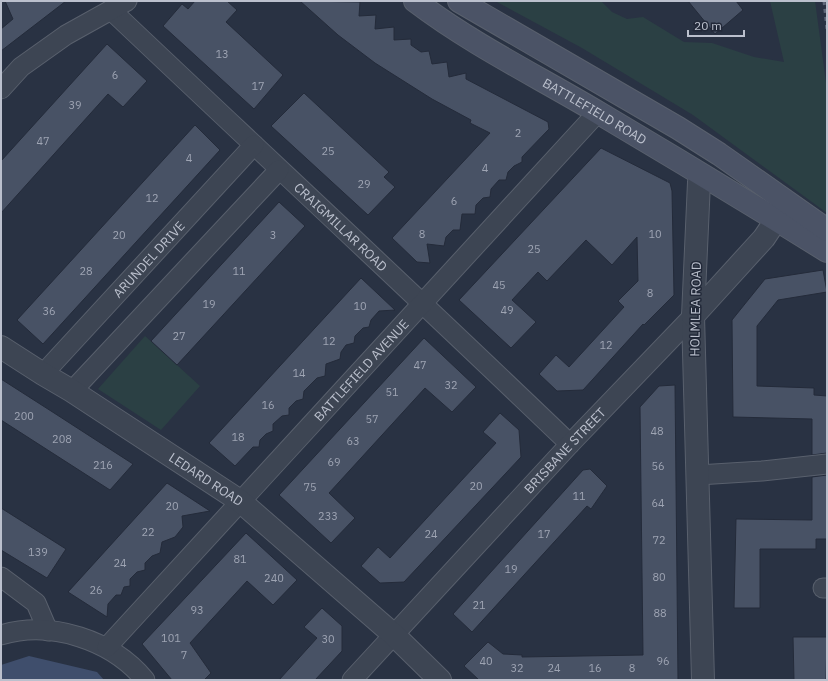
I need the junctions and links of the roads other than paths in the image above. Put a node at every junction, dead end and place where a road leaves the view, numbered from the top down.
1 (415, 1) edge
2 (458, 1) edge
3 (119, 5) edge
4 (1, 89) edge
5 (610, 89) junction
6 (598, 112) junction
7 (254, 145) junction
8 (730, 162) junction
9 (279, 170) junction
10 (702, 176) junction
11 (781, 211) junction
12 (827, 230) edge
13 (827, 251) edge
14 (424, 303) junction
15 (693, 316) junction
16 (1, 347) edge
17 (43, 374) junction
18 (72, 391) junction
19 (570, 444) junction
20 (827, 464) edge
21 (698, 475) junction
22 (240, 501) junction
23 (1, 577) edge
24 (48, 631) junction
25 (1, 635) edge
26 (394, 635) junction
27 (107, 647) junction
28 (145, 680) edge
29 (352, 680) edge
30 (440, 680) edge
31 (702, 680) edge

1 - 6 main road, BATTLEFIELD ROAD
2 - 5 main road, BATTLEFIELD ROAD
3 - 4 street
3 - 7 street, CRAIGMILLAR ROAD
5 - 6 main road, BATTLEFIELD AVENUE
5 - 8 main road, BATTLEFIELD ROAD
6 - 10 main road, BATTLEFIELD ROAD
6 - 14 street, BATTLEFIELD AVENUE
7 - 9 street, CRAIGMILLAR ROAD
7 - 17 street, ARUNDEL DRIVE
8 - 10 main road
8 - 11 main road, BATTLEFIELD ROAD
9 - 14 street, CRAIGMILLAR ROAD
9 - 18 street
10 - 11 main road, BATTLEFIELD ROAD
10 - 15 street, HOLMLEA ROAD
11 - 12 main road, BATTLEFIELD ROAD
11 - 13 main road, BATTLEFIELD ROAD
11 - 15 street, BRISBANE STREET
14 - 19 street, CRAIGMILLAR ROAD
14 - 22 street, BATTLEFIELD AVENUE
15 - 19 street, BRISBANE STREET
15 - 21 street, HOLMLEA ROAD
16 - 17 street, LEDARD ROAD
17 - 18 street, LEDARD ROAD
18 - 22 street, LEDARD ROAD
19 - 26 street, BRISBANE STREET
20 - 21 street
21 - 31 street, HOLMLEA ROAD
22 - 26 street, LEDARD ROAD
22 - 27 street, BATTLEFIELD AVENUE
23 - 24 street
24 - 25 street
24 - 27 street
26 - 29 street, BRISBANE STREET
26 - 30 street, LEDARD ROAD
27 - 28 street

